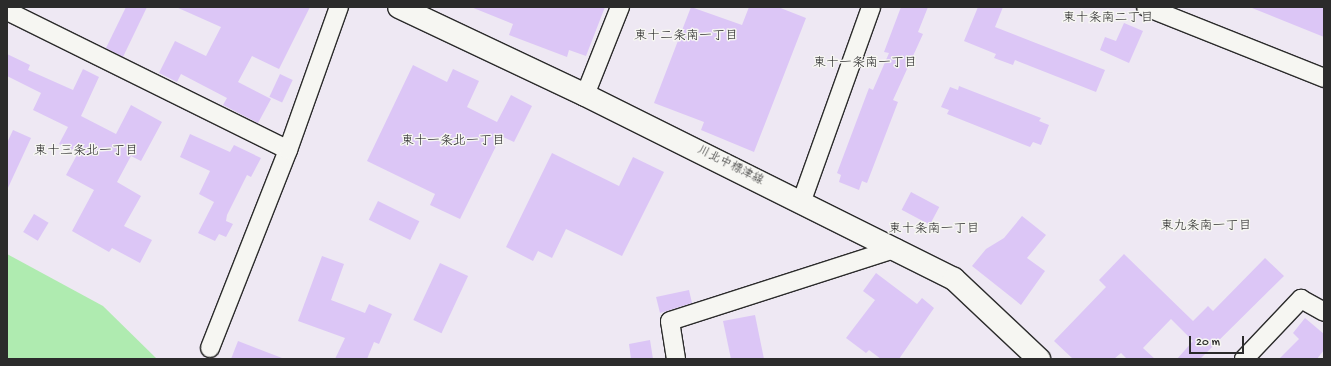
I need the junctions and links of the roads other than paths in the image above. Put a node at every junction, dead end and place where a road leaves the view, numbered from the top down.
1 (339, 7) edge
2 (399, 7) edge
3 (620, 7) edge
4 (871, 7) edge
5 (1146, 7) edge
6 (7, 11) edge
7 (1167, 11) edge
8 (1324, 78) edge
9 (585, 95) junction
10 (288, 150) junction
11 (801, 203) junction
12 (897, 248) junction
13 (1324, 312) edge
14 (210, 348) dead end
15 (676, 359) edge
16 (1039, 359) edge
17 (1244, 359) edge

1 - 10 street
2 - 9 main road, 川北中標津線
3 - 9 street
4 - 11 street
5 - 7 street
6 - 10 street
7 - 8 street
9 - 11 main road, 川北中標津線
10 - 14 street
11 - 12 main road, 川北中標津線
12 - 15 street
12 - 16 main road, 川北中標津線
13 - 17 street

